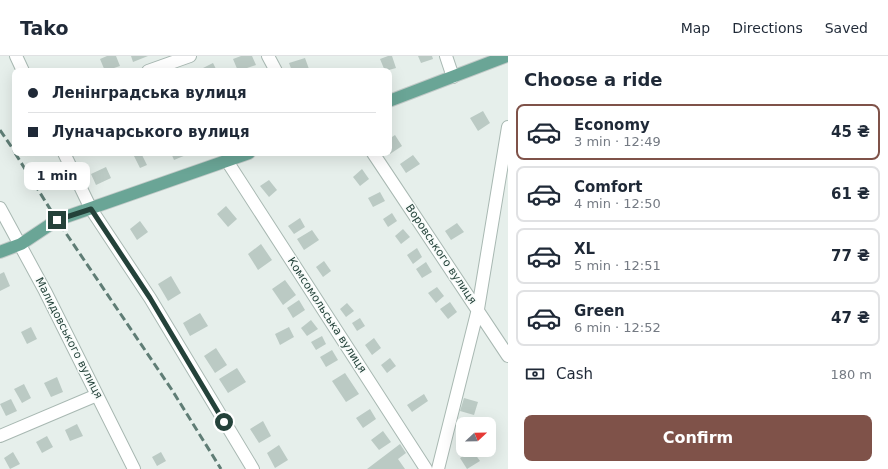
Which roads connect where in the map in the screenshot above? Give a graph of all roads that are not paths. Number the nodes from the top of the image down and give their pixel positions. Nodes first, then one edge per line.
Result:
1 (16, 56) edge
2 (190, 56) edge
3 (268, 56) edge
4 (446, 56) edge
5 (507, 56) edge
6 (22, 68) edge
7 (156, 68) edge
8 (274, 68) edge
9 (453, 77) junction
10 (392, 101) edge
11 (508, 126) edge
12 (65, 156) edge
13 (241, 156) edge
14 (375, 156) edge
15 (227, 161) junction
16 (0, 208) edge
17 (91, 209) junction
18 (20, 244) junction
19 (0, 252) edge
20 (478, 309) junction
21 (508, 356) edge
22 (98, 395) junction
23 (0, 436) edge
24 (134, 469) edge
25 (253, 469) edge
26 (426, 469) edge
27 (438, 469) edge

1 - 6 street
2 - 7 street
3 - 8 street
4 - 9 street
5 - 9 main road
9 - 10 main road
11 - 20 street
12 - 17 street
13 - 15 main road
14 - 20 street, Воровського вулиця
15 - 17 main road
15 - 26 street, Комсомольська вулиця
16 - 18 street, Малидовського вулиця
17 - 18 main road
17 - 25 street
18 - 19 main road
18 - 22 street, Малидовського вулиця
20 - 21 street, Воровського вулиця
20 - 27 street
22 - 23 street
22 - 24 street, Малидовського вулиця

